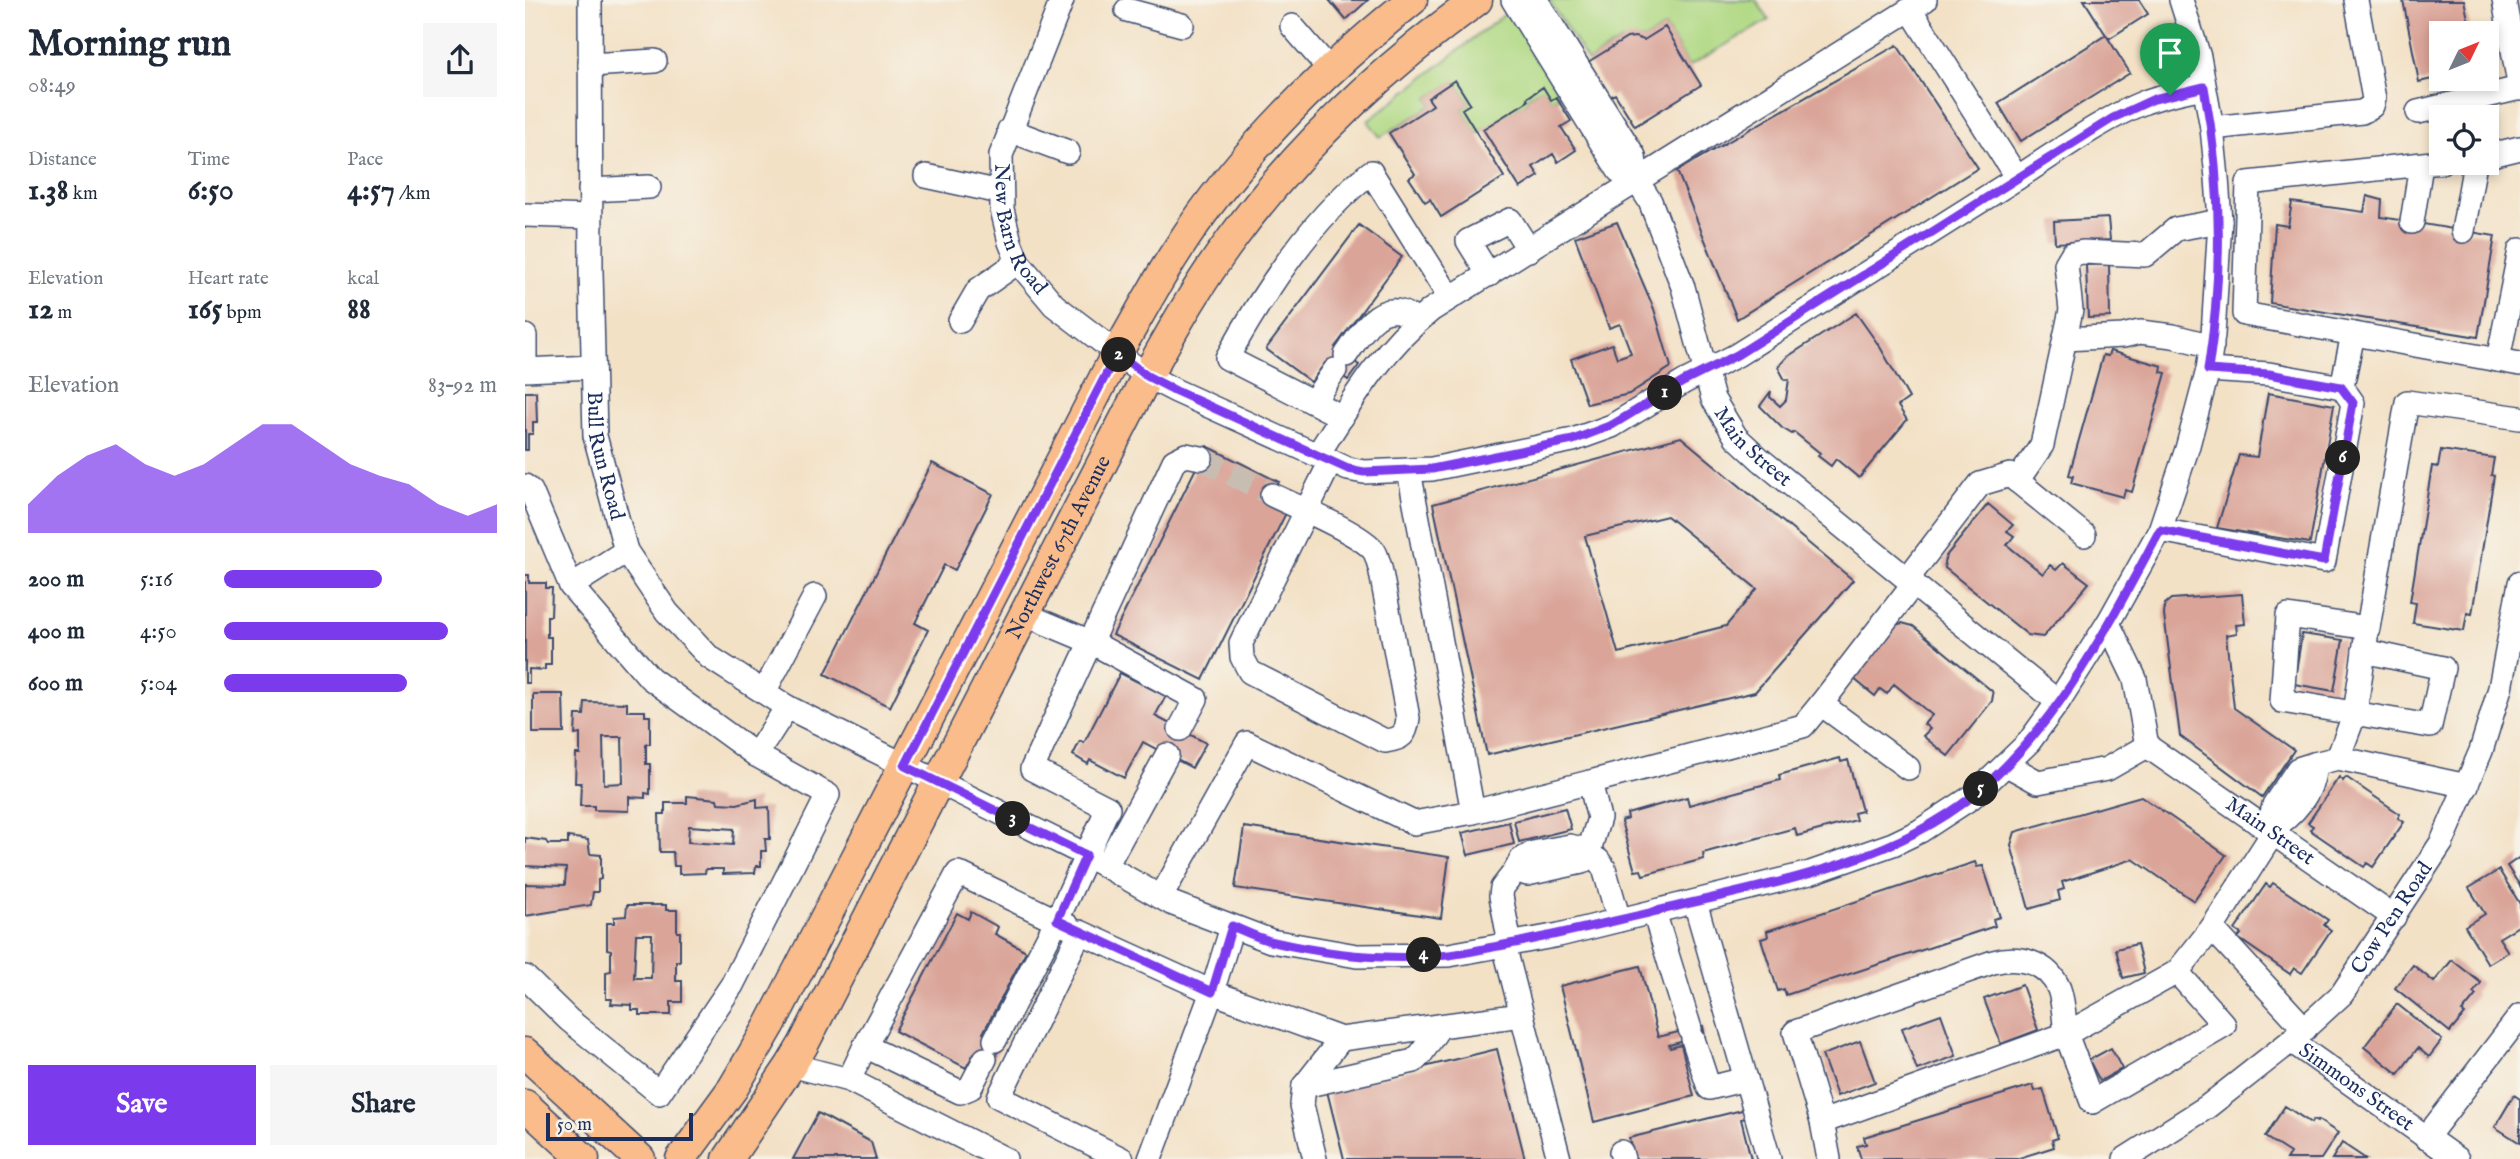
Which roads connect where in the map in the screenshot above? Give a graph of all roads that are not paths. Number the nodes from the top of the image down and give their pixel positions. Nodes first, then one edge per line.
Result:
1 (590, 0) edge
2 (1062, 0) edge
3 (1412, 0) edge
4 (1477, 0) edge
5 (1513, 0) edge
6 (1536, 0) edge
7 (2181, 0) edge
8 (2356, 0) edge
9 (2504, 0) edge
10 (1918, 5) edge
11 (1127, 10) dead end
12 (1182, 24) dead end
13 (1292, 26) dead end
14 (655, 61) dead end
15 (590, 65) junction
16 (1330, 70) junction
17 (2204, 87) junction
18 (2520, 89) edge
19 (2418, 112) dead end
20 (2212, 128) junction
21 (1009, 130) junction
22 (2520, 148) edge
23 (1068, 152) dead end
24 (2499, 153) edge
25 (2429, 163) edge
26 (2429, 169) edge
27 (2473, 175) edge
28 (926, 176) dead end
29 (2017, 178) junction
30 (1637, 181) junction
31 (649, 187) dead end
32 (590, 190) junction
33 (1000, 192) junction
34 (525, 215) edge
35 (590, 217) junction
36 (2220, 220) junction
37 (2411, 222) dead end
38 (2463, 231) dead end
39 (1529, 250) junction
40 (2520, 250) edge
41 (1018, 262) junction
42 (1489, 275) junction
43 (2516, 289) edge
44 (1450, 298) junction
45 (2215, 314) junction
46 (2244, 314) junction
47 (960, 321) dead end
48 (1418, 321) junction
49 (2353, 334) junction
50 (525, 336) edge
51 (2065, 339) junction
52 (2212, 346) junction
53 (1117, 353) junction
54 (2509, 362) edge
55 (593, 366) junction
56 (2208, 370) junction
57 (1706, 371) junction
58 (1147, 376) junction
59 (2341, 387) junction
60 (1313, 402) junction
61 (2509, 416) edge
62 (1342, 417) junction
63 (1201, 458) tunnel mouth
64 (1325, 458) junction
65 (1409, 471) junction
66 (2013, 478) junction
67 (525, 486) edge
68 (1272, 495) tunnel mouth
69 (1306, 512) junction
70 (2160, 530) junction
71 (2084, 535) dead end
72 (626, 551) junction
73 (1911, 580) junction
74 (2520, 583) edge
75 (571, 586) junction
76 (815, 596) dead end
77 (1024, 614) junction
78 (2108, 623) junction
79 (2366, 640) junction
80 (1091, 642) junction
81 (2510, 690) edge
82 (764, 692) junction
83 (2058, 702) junction
84 (1821, 704) junction
85 (787, 707) junction
86 (2355, 713) junction
87 (1180, 729) dead end
88 (2147, 746) junction
89 (756, 755) junction
90 (1167, 755) dead end
91 (2338, 758) junction
92 (2007, 765) junction
93 (905, 766) junction
94 (1907, 768) dead end
95 (1590, 782) junction
96 (938, 783) junction
97 (2467, 786) junction
98 (1473, 812) junction
99 (2270, 831) junction
100 (1588, 853) junction
101 (1096, 860) junction
102 (1161, 897) junction
103 (1695, 902) junction
104 (1654, 912) junction
105 (2394, 917) junction
106 (1057, 920) junction
107 (1619, 920) junction
108 (1232, 926) junction
109 (2212, 928) junction
110 (1080, 932) junction
111 (1507, 944) junction
112 (2177, 972) junction
113 (525, 978) edge
114 (1212, 992) junction
115 (1523, 1015) junction
116 (2520, 1016) edge
117 (1440, 1026) junction
118 (2066, 1034) junction
119 (2298, 1035) junction
120 (1341, 1039) junction
121 (865, 1046) junction
122 (525, 1053) edge
123 (792, 1065) junction
124 (1746, 1079) junction
125 (849, 1080) junction
126 (1304, 1086) junction
127 (525, 1105) edge
128 (1822, 1122) junction
129 (2426, 1138) junction
130 (584, 1159) edge
131 (640, 1159) edge
132 (681, 1159) edge
133 (728, 1159) edge
134 (1005, 1159) edge
135 (1122, 1159) edge
136 (1150, 1159) edge
137 (1315, 1159) edge
138 (1559, 1159) edge
139 (1769, 1159) edge
140 (1829, 1159) edge
141 (2125, 1159) edge
142 (2457, 1159) edge

1 - 15 street, Bull Run Road
2 - 21 street, New Barn Road
3 - 16 main road, Northwest 67th Avenue
4 - 58 main road, Northwest 67th Avenue
5 - 30 street, Main Street
6 - 30 street, Main Street
7 - 17 street, Bull Run Road
8 - 20 street
9 - 18 street
10 - 29 street
10 - 30 street
11 - 12 street
13 - 16 street
14 - 15 street
15 - 32 street, Bull Run Road
16 - 53 main road, Northwest 67th Avenue
17 - 20 street, Bull Run Road
17 - 29 street, New Barn Road
18 - 19 street
20 - 36 street, Bull Run Road
21 - 23 street
21 - 33 street, New Barn Road
22 - 24 street
25 - 46 street
26 - 37 street
27 - 38 street
28 - 33 street
29 - 57 street, New Barn Road
30 - 39 street
30 - 57 street, Main Street
31 - 32 street
32 - 35 street, Bull Run Road
33 - 41 street, New Barn Road
34 - 35 street
35 - 55 street, Bull Run Road
36 - 45 street, Bull Run Road
36 - 51 street
39 - 42 street
39 - 42 street
40 - 43 street
41 - 47 street
41 - 53 street, New Barn Road
42 - 44 street
43 - 54 street
44 - 48 street
44 - 60 street
45 - 46 street
45 - 52 street, Bull Run Road
46 - 49 street
48 - 60 street
48 - 62 street
49 - 54 street
49 - 59 street
50 - 55 street
51 - 52 street
51 - 66 street
52 - 56 street, Bull Run Road
53 - 58 street, New Barn Road
53 - 93 main road, Northwest 67th Avenue
55 - 72 street, Bull Run Road
56 - 59 street
56 - 70 street, Bull Run Road
57 - 65 street, New Barn Road
57 - 73 street, Main Street
58 - 64 street, New Barn Road
58 - 77 main road, Northwest 67th Avenue
59 - 70 street
60 - 62 street
61 - 79 street
62 - 64 street
63 - 80 street
64 - 65 street, New Barn Road
64 - 69 street
65 - 98 street
66 - 71 street
66 - 73 street
67 - 75 street
68 - 69 street
69 - 69 street
70 - 78 street, Bull Run Road
72 - 75 street
72 - 82 street, Bull Run Road
73 - 83 street, Main Street
73 - 84 street
74 - 81 street, Cow Pen Road
75 - 89 street
76 - 82 street
77 - 80 street
77 - 96 main road, Northwest 67th Avenue
78 - 83 street, Bull Run Road
78 - 88 street
79 - 86 street
79 - 86 street
79 - 86 street
80 - 87 street
80 - 101 street
81 - 97 street, Cow Pen Road
82 - 85 street, Bull Run Road
83 - 92 street, Bull Run Road
84 - 94 street
84 - 95 street
85 - 89 street
85 - 93 street, Bull Run Road
86 - 91 street
88 - 92 street
88 - 99 street, Main Street
89 - 113 street
90 - 101 street
91 - 97 street
91 - 99 street
92 - 103 street, Bull Run Road
93 - 96 street, Bull Run Road
93 - 132 main road, Northwest 67th Avenue
95 - 98 street
95 - 100 street
96 - 101 street, Bull Run Road
96 - 123 main road, Northwest 67th Avenue
97 - 105 street, Cow Pen Road
98 - 102 street
99 - 105 street, Main Street
99 - 109 street
100 - 107 street
100 - 111 street
101 - 102 street, Bull Run Road
101 - 106 street
102 - 108 street, Bull Run Road
103 - 104 street, Bull Run Road
103 - 124 street
104 - 107 street, Bull Run Road
104 - 124 street
105 - 119 street, Cow Pen Road
106 - 110 street
106 - 121 street
106 - 121 street
107 - 111 street, Bull Run Road
108 - 111 street, Bull Run Road
108 - 114 street
109 - 112 street
109 - 119 street, Simmons Street
110 - 114 street
110 - 135 street
111 - 115 street
112 - 118 street
112 - 118 street
114 - 120 street
114 - 136 street
115 - 117 street
115 - 138 street
116 - 129 street
117 - 120 street
117 - 126 street
118 - 128 street
118 - 128 street
119 - 129 street, Simmons Street
119 - 141 street, Cow Pen Road
120 - 126 street
121 - 125 street
122 - 131 main road
123 - 125 street
123 - 133 main road, Northwest 67th Avenue
124 - 139 street
125 - 134 street
126 - 137 street
127 - 130 main road
128 - 140 street
129 - 142 street, Simmons Street

